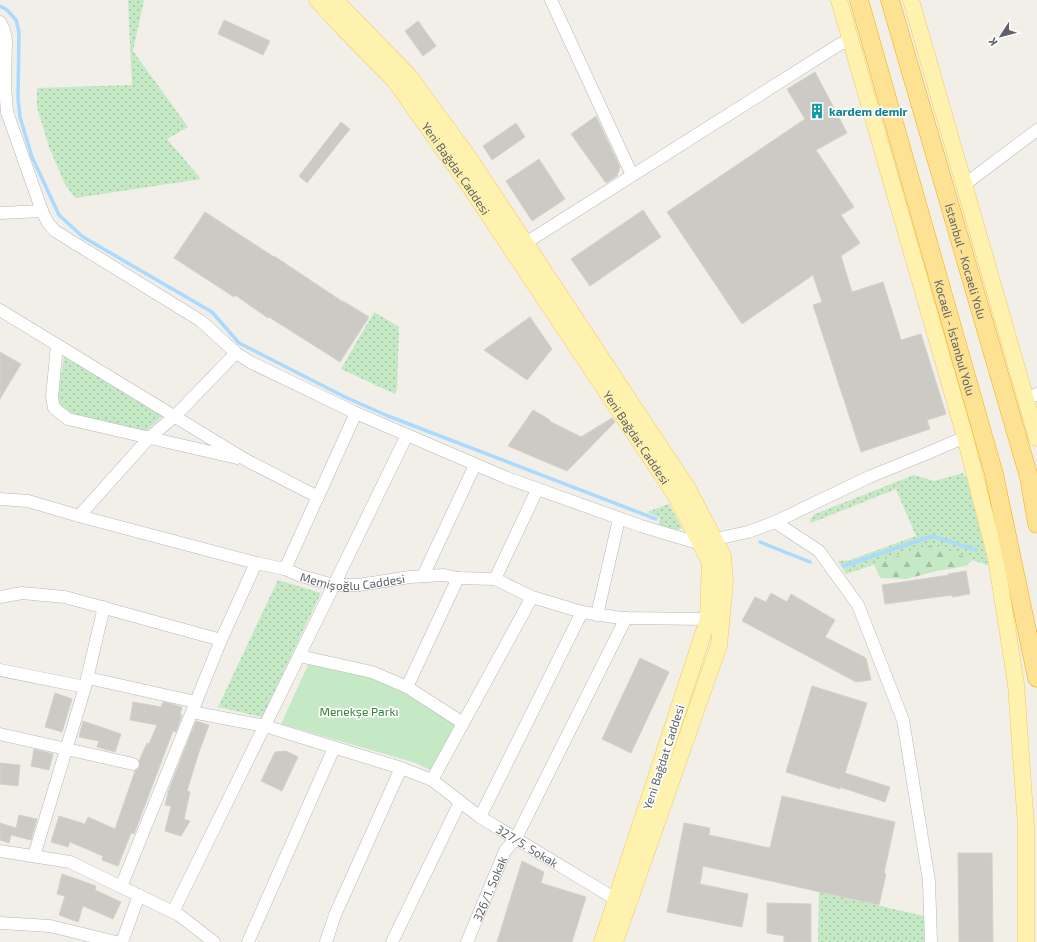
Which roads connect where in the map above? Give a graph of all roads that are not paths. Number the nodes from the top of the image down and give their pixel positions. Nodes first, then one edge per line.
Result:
1 (317, 0) edge
2 (335, 0) edge
3 (551, 0) edge
4 (839, 0) edge
5 (859, 0) edge
6 (890, 0) edge
7 (910, 0) edge
8 (0, 22) edge
9 (851, 41) junction
10 (3, 113) edge
11 (1037, 130) edge
12 (632, 175) junction
13 (964, 186) junction
14 (42, 211) junction
15 (0, 213) edge
16 (524, 244) junction
17 (0, 310) edge
18 (57, 345) junction
19 (236, 353) junction
20 (1032, 397) edge
21 (356, 413) junction
22 (175, 416) junction
23 (407, 435) junction
24 (965, 437) junction
25 (149, 438) junction
26 (1037, 438) edge
27 (246, 460) junction
28 (475, 465) junction
29 (537, 490) junction
30 (318, 497) junction
31 (0, 499) edge
32 (80, 516) junction
33 (619, 519) junction
34 (775, 522) junction
35 (1037, 524) edge
36 (708, 541) junction
37 (256, 563) junction
38 (285, 569) junction
39 (423, 576) junction
40 (458, 578) junction
41 (495, 579) junction
42 (334, 585) junction
43 (0, 597) edge
44 (532, 597) junction
45 (104, 607) junction
46 (582, 612) junction
47 (597, 615) junction
48 (626, 618) junction
49 (708, 619) junction
50 (221, 640) junction
51 (300, 656) junction
52 (0, 670) edge
53 (1037, 678) edge
54 (86, 682) junction
55 (407, 687) junction
56 (194, 707) junction
57 (463, 723) junction
58 (265, 726) junction
59 (0, 734) edge
60 (334, 748) junction
61 (66, 750) junction
62 (134, 764) dead end
63 (401, 768) junction
64 (432, 780) junction
65 (460, 802) junction
66 (480, 817) junction
67 (516, 838) junction
68 (0, 851) edge
69 (34, 856) junction
70 (122, 887) junction
71 (139, 895) junction
72 (621, 903) junction
73 (173, 912) junction
74 (0, 923) edge
75 (116, 942) edge
76 (122, 942) edge
77 (214, 942) edge
78 (248, 942) edge
79 (326, 942) edge
80 (392, 942) edge
81 (467, 942) edge
82 (602, 942) edge
83 (614, 942) edge
84 (931, 942) edge
85 (1026, 942) edge

1 - 36 main road, Yeni Bağdat Caddesi
2 - 16 main road, Yeni Bağdat Caddesi
3 - 12 street
4 - 9 main road
5 - 53 highway, Kocaeli - İstanbul Yolu
6 - 35 highway, İstanbul - Kocaeli Yolu
7 - 13 main road
8 - 10 street
9 - 12 street
9 - 24 main road
10 - 14 street
11 - 13 street
12 - 16 street
13 - 20 main road
14 - 15 street
14 - 19 street
16 - 36 main road, Yeni Bağdat Caddesi
17 - 18 street
18 - 22 street
18 - 25 street
19 - 21 street
19 - 22 street
20 - 26 main road
21 - 23 street
21 - 30 street
22 - 25 street
22 - 27 street
23 - 28 street
23 - 42 street
24 - 34 street
24 - 85 main road
25 - 27 street
25 - 32 street
27 - 30 street
28 - 29 street
28 - 39 street
29 - 33 street
29 - 41 street
30 - 38 street
31 - 32 street, Memişoğlu Caddesi
32 - 37 street, Memişoğlu Caddesi
33 - 36 street
33 - 47 street
34 - 36 street
34 - 84 street
36 - 49 main road, Yeni Bağdat Caddesi
36 - 72 main road, Yeni Bağdat Caddesi
37 - 38 street, Memişoğlu Caddesi
37 - 50 street
38 - 42 street, Memişoğlu Caddesi
39 - 40 street, Memişoğlu Caddesi
39 - 42 street, Memişoğlu Caddesi
40 - 41 street, Memişoğlu Caddesi
40 - 55 street
41 - 44 street, Memişoğlu Caddesi
42 - 51 street
43 - 45 street
44 - 46 street, Memişoğlu Caddesi
44 - 57 street
45 - 50 street
45 - 54 street
46 - 47 street, Memişoğlu Caddesi
46 - 66 street
47 - 48 street, Memişoğlu Caddesi
48 - 49 street, Memişoğlu Caddesi
48 - 67 street, 326/1. Sokak
49 - 72 main road, Yeni Bağdat Caddesi
50 - 56 street
51 - 55 street
51 - 58 street
52 - 54 street, 327/5. Sokak
54 - 56 street, 327/5. Sokak
54 - 61 street
55 - 57 street
56 - 58 street, 327/5. Sokak
56 - 70 street
57 - 64 street
58 - 60 street, 327/5. Sokak
58 - 73 street
59 - 61 street
60 - 63 street, 327/5. Sokak
60 - 78 street
61 - 62 street
61 - 69 street
63 - 64 street, 327/5. Sokak
63 - 79 street
64 - 65 street, 327/5. Sokak
65 - 66 street, 327/5. Sokak
65 - 80 street
66 - 67 street, 327/5. Sokak
67 - 72 street, 327/5. Sokak
67 - 81 street, 326/1. Sokak
68 - 69 street
69 - 70 street
70 - 71 street
71 - 73 street
71 - 76 street
72 - 82 main road, Yeni Bağdat Caddesi
72 - 83 main road, Yeni Bağdat Caddesi
73 - 77 street
74 - 75 street

